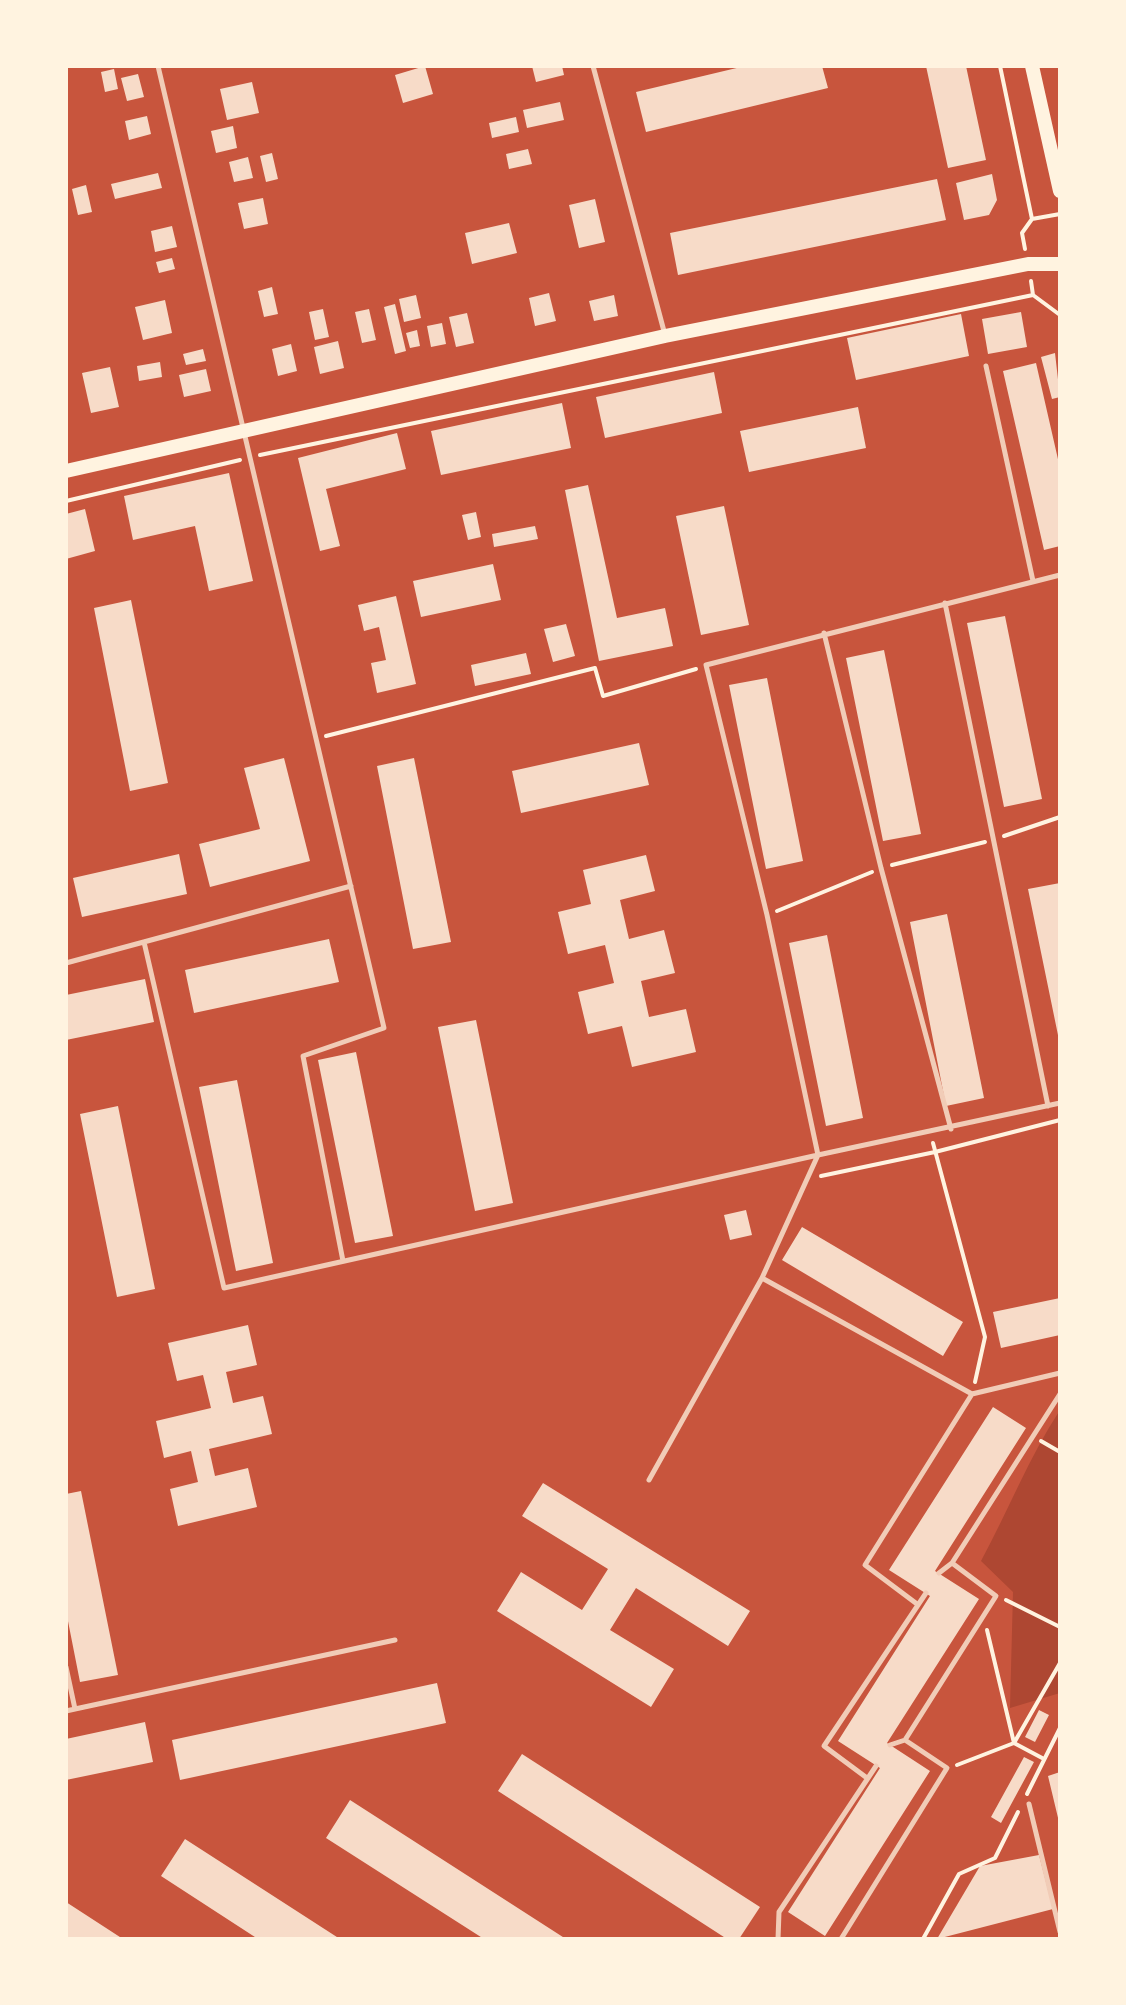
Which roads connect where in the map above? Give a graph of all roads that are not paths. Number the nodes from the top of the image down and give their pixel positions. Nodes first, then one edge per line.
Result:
1 (158, 66) edge
2 (593, 66) edge
3 (1032, 66) edge
4 (1060, 191) edge
5 (1060, 264) edge
6 (665, 336) junction
7 (986, 366) dead end
8 (243, 430) junction
9 (66, 471) edge
10 (1060, 575) edge
11 (1033, 581) junction
12 (945, 603) junction
13 (824, 633) junction
14 (351, 886) junction
15 (144, 942) junction
16 (66, 963) edge
17 (1060, 1103) edge
18 (1048, 1106) junction
19 (951, 1129) junction
20 (818, 1155) junction
21 (343, 1261) junction
22 (762, 1278) junction
23 (1060, 1373) edge
24 (972, 1394) junction
25 (1060, 1394) edge
26 (649, 1480) dead end
27 (952, 1563) junction
28 (939, 1573) dead end
29 (926, 1593) dead end
30 (917, 1604) junction
31 (395, 1640) dead end
32 (66, 1667) edge
33 (75, 1709) junction
34 (66, 1711) edge
35 (905, 1740) junction
36 (890, 1745) dead end
37 (876, 1766) dead end
38 (867, 1778) junction
39 (1029, 1804) dead end
40 (1060, 1932) edge
41 (778, 1939) edge
42 (841, 1939) edge

1 - 8 lane
2 - 6 lane
3 - 4 main road
5 - 6 main road
6 - 8 main road
7 - 11 lane
8 - 9 main road
8 - 14 lane
10 - 11 lane
11 - 12 lane
12 - 13 lane
12 - 18 lane
13 - 19 lane
13 - 20 lane
14 - 15 lane
14 - 21 lane
15 - 16 lane
15 - 21 lane
17 - 18 lane
18 - 19 lane
19 - 20 lane
20 - 21 lane
20 - 22 lane
22 - 24 lane
22 - 26 lane
23 - 24 lane
24 - 30 lane
25 - 27 lane
27 - 28 lane
27 - 35 lane
29 - 30 lane
30 - 38 lane
31 - 33 lane
32 - 33 lane
33 - 34 lane
35 - 36 lane
35 - 42 lane
37 - 38 lane
38 - 41 lane
39 - 40 lane

